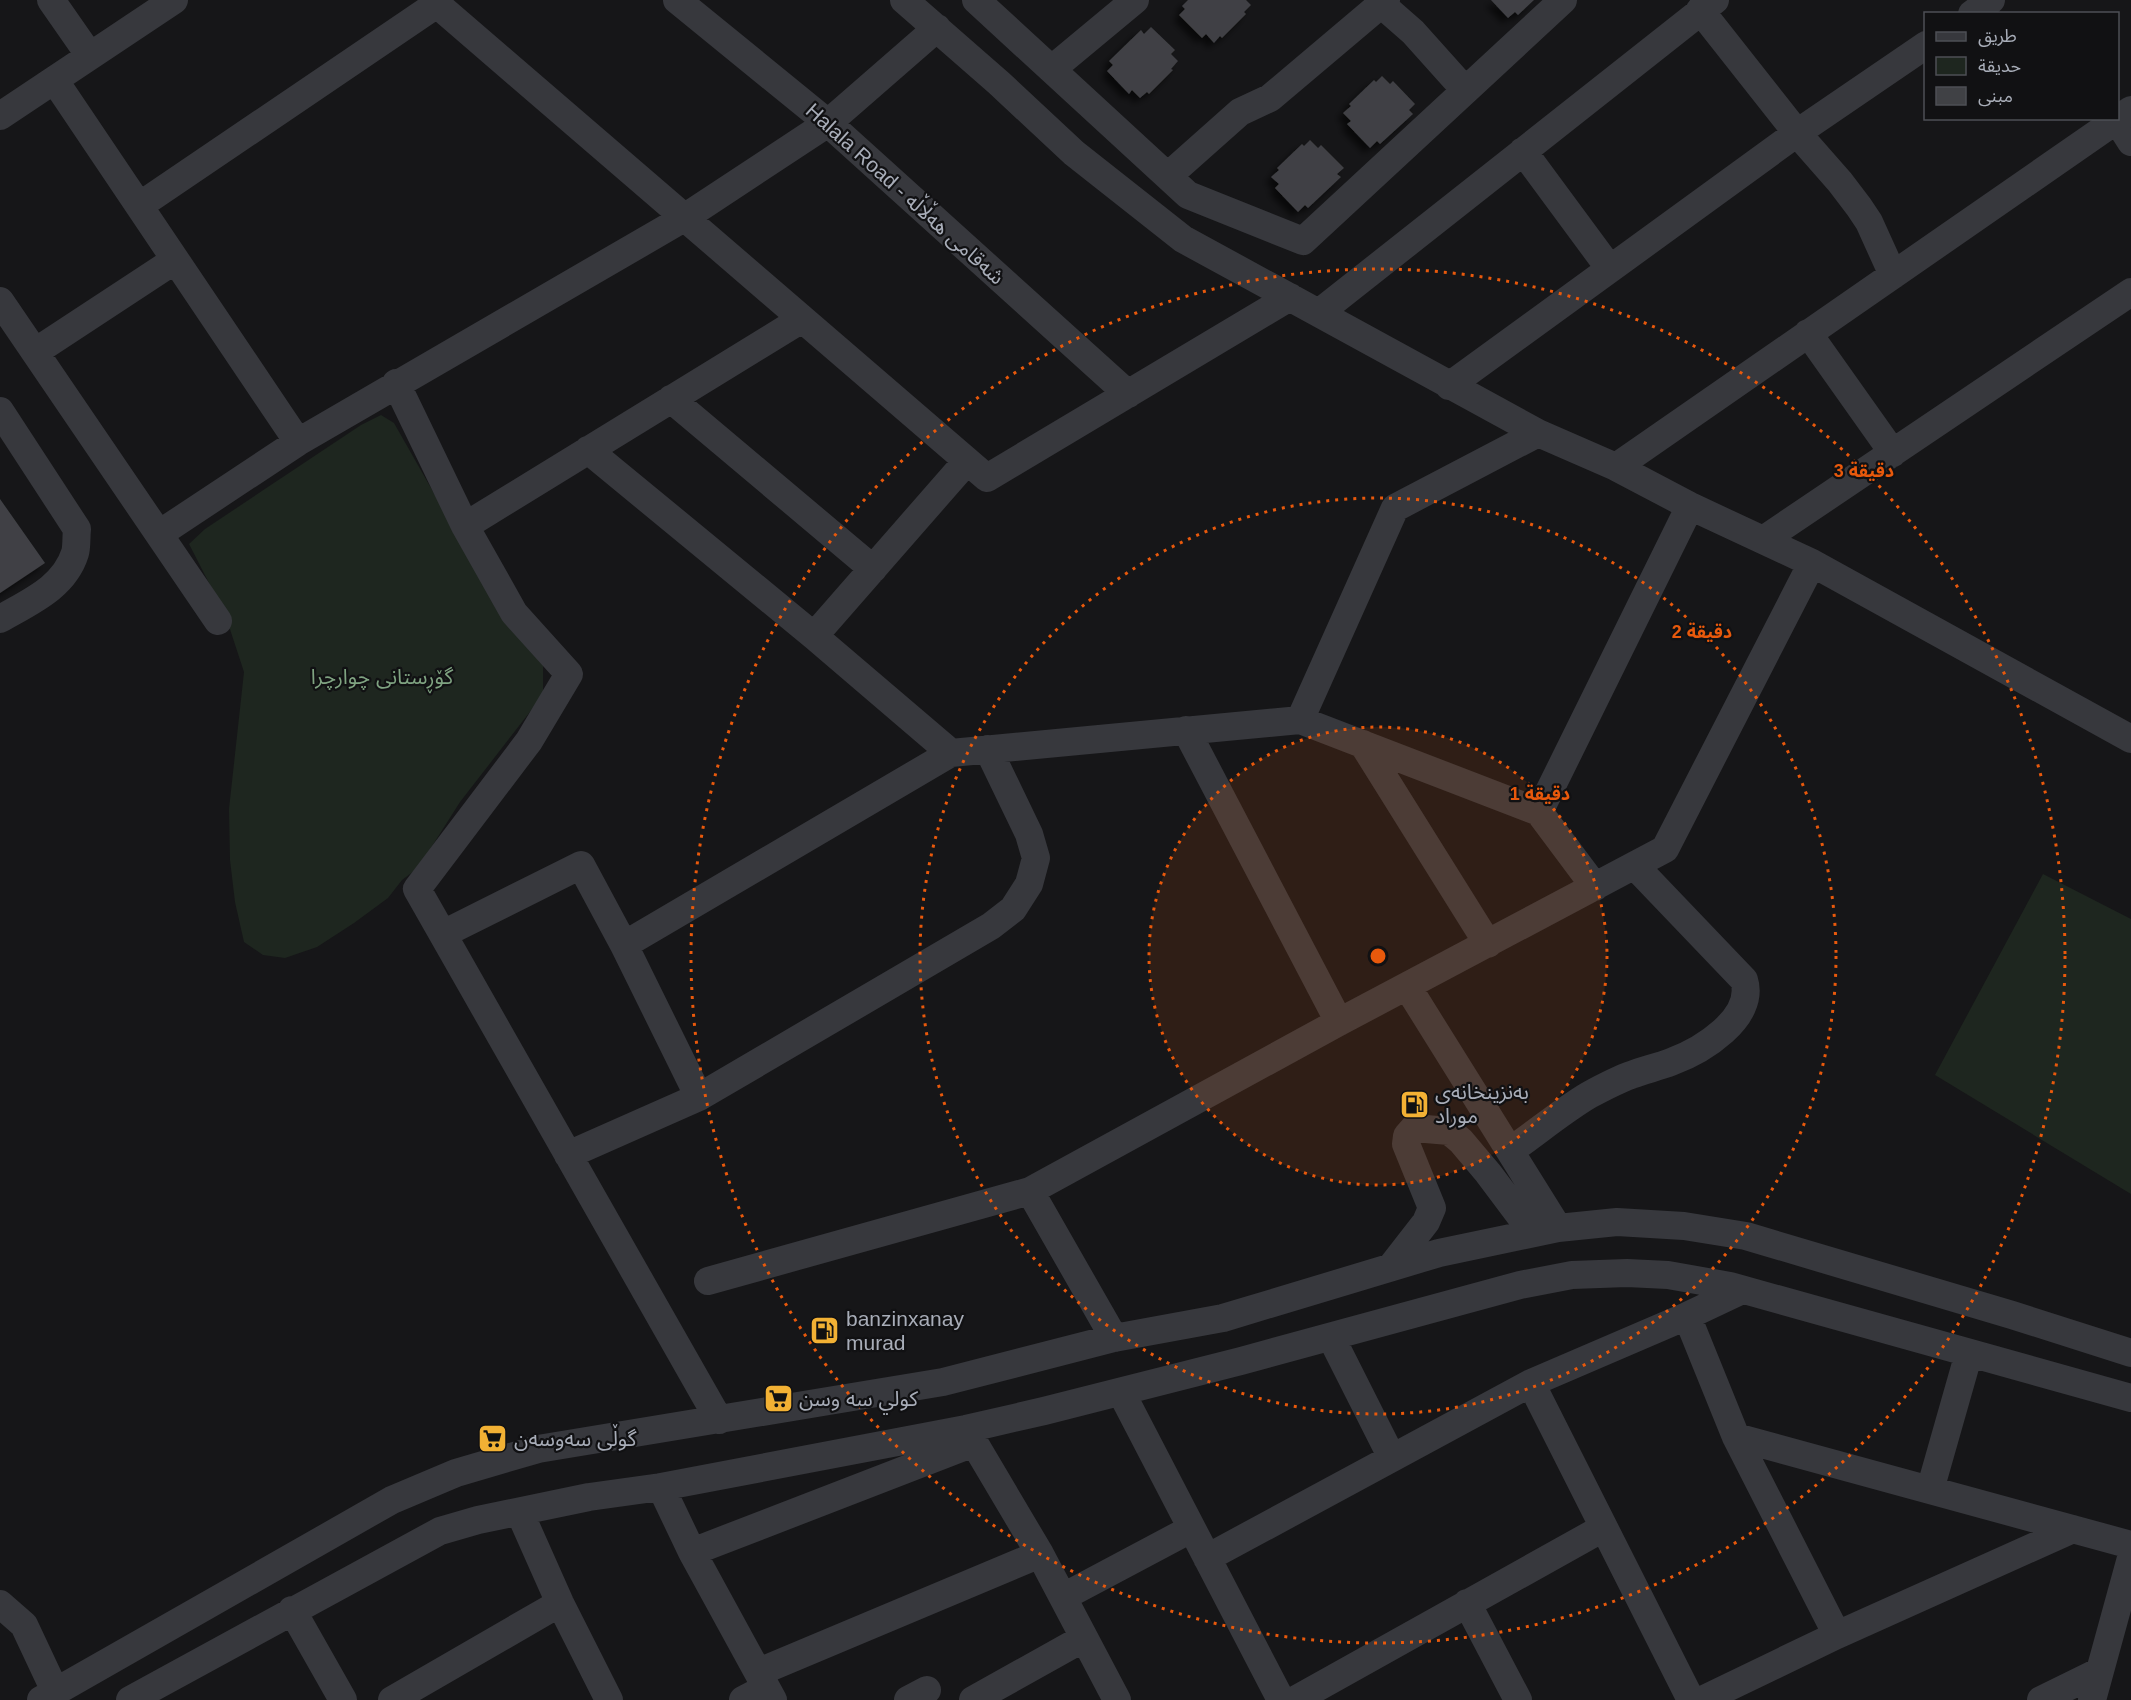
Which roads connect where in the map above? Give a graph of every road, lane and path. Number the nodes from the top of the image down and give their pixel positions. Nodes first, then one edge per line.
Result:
1 (51, 0) edge
2 (174, 0) edge
3 (676, 0) edge
4 (904, 0) edge
5 (976, 0) edge
6 (1135, 0) edge
7 (1563, 0) edge
8 (1991, 0) edge
9 (435, 2) edge
10 (1383, 2) edge
11 (1707, 5) edge
12 (1974, 12) edge
13 (937, 28) junction
14 (1924, 46) edge
15 (90, 56) junction
16 (1052, 69) junction
17 (55, 81) junction
18 (1465, 90) junction
19 (0, 116) edge
20 (828, 123) junction
21 (2126, 124) edge
22 (1797, 133) junction
23 (1523, 151) junction
24 (1168, 176) junction
25 (139, 206) junction
26 (684, 218) junction
27 (175, 260) junction
28 (1610, 269) junction
29 (1893, 275) junction
30 (2131, 292) edge
31 (1290, 297) junction
32 (0, 301) edge
33 (1320, 312) junction
34 (802, 319) junction
35 (1809, 333) junction
36 (35, 352) junction
37 (396, 383) junction
38 (1449, 386) junction
39 (1128, 394) junction
40 (671, 399) junction
41 (0, 411) edge
42 (1538, 433) junction
43 (298, 442) junction
44 (588, 450) junction
45 (1893, 453) junction
46 (967, 461) junction
47 (1616, 467) junction
48 (1690, 506) junction
49 (465, 526) junction
50 (159, 534) junction
51 (1763, 540) junction
52 (1812, 563) junction
53 (873, 569) junction
54 (0, 619) edge
55 (218, 621) dead end
56 (814, 636) junction
57 (1299, 720) junction
58 (1186, 730) junction
59 (2131, 740) edge
60 (1362, 744) junction
61 (988, 750) junction
62 (951, 753) junction
63 (1539, 812) junction
64 (1635, 866) junction
65 (1596, 887) junction
66 (443, 934) junction
67 (1488, 944) junction
68 (624, 945) junction
69 (1407, 986) junction
70 (1339, 1022) junction
71 (699, 1097) junction
72 (1510, 1151) junction
73 (568, 1155) junction
74 (1030, 1191) junction
75 (1545, 1231) junction
76 (1391, 1268) junction
77 (708, 1281) dead end
78 (1742, 1290) junction
79 (1687, 1316) junction
80 (1223, 1318) junction
81 (1331, 1337) junction
82 (1114, 1338) junction
83 (1969, 1353) junction
84 (2131, 1353) edge
85 (1241, 1361) junction
86 (1532, 1383) junction
87 (1121, 1392) junction
88 (2131, 1398) edge
89 (719, 1420) junction
90 (970, 1436) junction
91 (1736, 1437) junction
92 (1392, 1458) junction
93 (661, 1487) junction
94 (1930, 1490) junction
95 (520, 1513) junction
96 (1603, 1528) junction
97 (1191, 1529) junction
98 (2073, 1529) junction
99 (2131, 1545) edge
100 (692, 1552) junction
101 (1040, 1554) junction
102 (1207, 1558) junction
103 (2131, 1558) edge
104 (1063, 1597) junction
105 (560, 1603) junction
106 (1467, 1603) junction
107 (0, 1604) edge
108 (292, 1610) junction
109 (1837, 1635) junction
110 (1084, 1638) junction
111 (2100, 1671) junction
112 (760, 1690) edge
113 (48, 1696) edge
114 (130, 1700) edge
115 (343, 1700) edge
116 (392, 1700) edge
117 (609, 1700) edge
118 (973, 1700) edge
119 (1117, 1700) edge
120 (1281, 1700) edge
121 (1294, 1700) edge
122 (1518, 1700) edge
123 (1691, 1700) edge
124 (1702, 1700) edge
125 (2041, 1700) edge
126 (2092, 1700) edge

1 - 15 street
2 - 15 street
3 - 20 street, Halala Road - شەقامی هەڵاڵە
4 - 13 street
5 - 16 street
6 - 16 street
7 - 18 street
8 - 12 street
9 - 25 street
9 - 26 street
10 - 18 street
10 - 24 street
11 - 22 street
11 - 23 street
13 - 20 street
13 - 31 street
14 - 22 street
15 - 17 street
16 - 24 street
17 - 19 street
17 - 25 street
18 - 24 street
20 - 26 street
20 - 39 street, Halala Road - شەقامی هەڵاڵە
21 - 29 street
22 - 28 street
22 - 29 street
23 - 28 street
23 - 33 street
25 - 27 street
26 - 34 street
26 - 37 street
27 - 36 street
27 - 43 street
28 - 38 street
29 - 35 street
30 - 45 street
31 - 33 street
31 - 39 street
32 - 36 street
33 - 38 street
34 - 40 street
34 - 46 street
35 - 45 street
35 - 47 street
36 - 50 street
37 - 43 street
37 - 49 street
38 - 42 street
39 - 46 street
40 - 44 street
40 - 53 street
41 - 54 street
42 - 47 street
42 - 57 street
43 - 50 street
44 - 49 street
44 - 56 street
45 - 51 street
46 - 53 street
47 - 48 street
48 - 51 street
48 - 63 street
49 - 66 street
50 - 55 street
51 - 52 street
52 - 59 street
52 - 64 street
53 - 56 street
56 - 62 street
57 - 58 street
57 - 60 street
58 - 61 street
58 - 70 street
60 - 63 street
60 - 67 street
61 - 62 street
61 - 71 street
62 - 68 street
63 - 65 street
64 - 65 street
64 - 72 street
65 - 67 street
66 - 68 street
66 - 73 street
67 - 69 street
68 - 71 street
69 - 70 street
69 - 72 street
70 - 74 street
71 - 73 street
72 - 75 street
73 - 89 street
74 - 77 street
74 - 82 street
75 - 76 street
75 - 76 street
75 - 84 street
76 - 80 street
78 - 79 street
78 - 81 street
78 - 83 street
79 - 86 street
79 - 91 street
80 - 82 street
80 - 85 street
81 - 85 street
81 - 92 street
82 - 89 street
83 - 88 street
83 - 94 street
85 - 87 street
86 - 92 street
86 - 96 street
87 - 90 street
87 - 97 street
89 - 113 street
90 - 93 street
90 - 100 street
90 - 101 street
91 - 94 street
91 - 109 street
92 - 102 street
93 - 95 street
93 - 100 street
94 - 98 street
95 - 105 street
95 - 108 street
96 - 106 street
96 - 123 street
97 - 102 street
97 - 104 street
98 - 99 street
98 - 109 street
100 - 112 street
101 - 104 street
101 - 112 street
102 - 120 street
103 - 111 street
104 - 110 street
105 - 116 street
105 - 117 street
106 - 121 street
106 - 122 street
107 - 113 street
108 - 114 street
108 - 115 street
109 - 124 street
110 - 118 street
110 - 119 street
111 - 125 street
111 - 126 street

